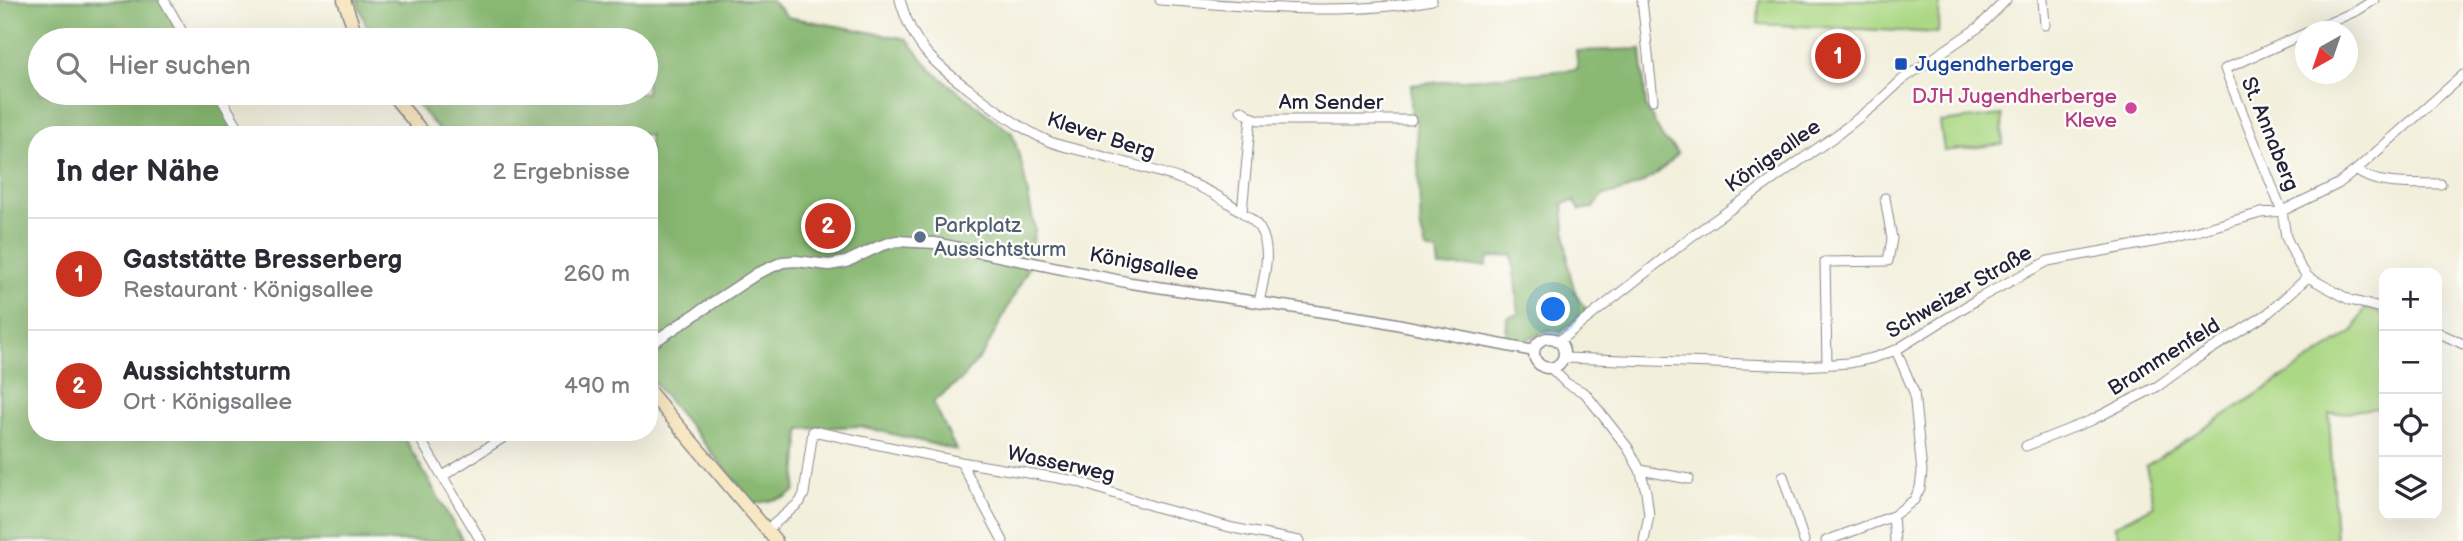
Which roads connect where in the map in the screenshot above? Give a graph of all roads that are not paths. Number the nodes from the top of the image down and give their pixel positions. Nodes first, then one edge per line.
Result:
1 (164, 0) edge
2 (344, 0) edge
3 (900, 0) edge
4 (1160, 0) edge
5 (1432, 0) edge
6 (1642, 0) edge
7 (2006, 0) edge
8 (2043, 0) edge
9 (2374, 0) edge
10 (2332, 21) edge
11 (2045, 25) dead end
12 (180, 28) edge
13 (354, 28) edge
14 (2295, 37) edge
15 (2463, 75) edge
16 (1653, 100) dead end
17 (225, 105) edge
18 (401, 105) edge
19 (1241, 110) dead end
20 (1251, 117) junction
21 (1411, 120) dead end
22 (238, 126) edge
23 (418, 126) edge
24 (2356, 170) junction
25 (2441, 184) dead end
26 (1885, 198) dead end
27 (2282, 211) junction
28 (1242, 212) junction
29 (2308, 277) junction
30 (1259, 303) junction
31 (2379, 308) edge
32 (2442, 334) edge
33 (658, 339) edge
34 (1559, 341) junction
35 (2463, 344) edge
36 (1896, 349) junction
37 (1534, 351) junction
38 (1564, 358) junction
39 (1827, 365) junction
40 (1552, 369) junction
41 (658, 402) edge
42 (422, 441) edge
43 (498, 441) edge
44 (2026, 446) dead end
45 (961, 462) junction
46 (1640, 470) junction
47 (443, 476) junction
48 (1783, 476) dead end
49 (1689, 479) dead end
50 (1893, 516) junction
51 (767, 530) junction
52 (481, 541) edge
53 (776, 541) edge
54 (1003, 541) edge
55 (1299, 541) edge
56 (1644, 541) edge
57 (1804, 541) edge
58 (1826, 541) edge
59 (1895, 541) edge

1 - 12 street
2 - 13 main road
3 - 28 street, Klever Berg
4 - 5 street
6 - 16 street
7 - 34 street, Königsallee
8 - 11 street
9 - 10 street
14 - 27 street, St. Annaberg
15 - 24 street, Schweizer Straße
17 - 22 street
18 - 23 main road
19 - 20 street, Am Sender
20 - 21 street, Am Sender
20 - 28 street, Am Sender
24 - 25 street
24 - 27 street, Schweizer Straße
26 - 39 street
27 - 29 street, St. Annaberg
27 - 36 street, Schweizer Straße
28 - 30 street, Klever Berg
29 - 31 street
29 - 44 street, Brammenfeld
30 - 33 street, Königsallee
30 - 37 street, Königsallee
32 - 35 street
34 - 37 street, Königsallee
34 - 38 street
36 - 39 street, Schweizer Straße
36 - 50 street
37 - 40 street
38 - 39 street, Schweizer Straße
38 - 40 street
40 - 46 street
41 - 51 main road
42 - 47 street
43 - 47 street
45 - 51 street, Wasserweg
45 - 54 street
45 - 55 street, Wasserweg
46 - 49 street
46 - 56 street
47 - 52 street
48 - 57 street
50 - 58 street
50 - 59 street
51 - 53 main road

